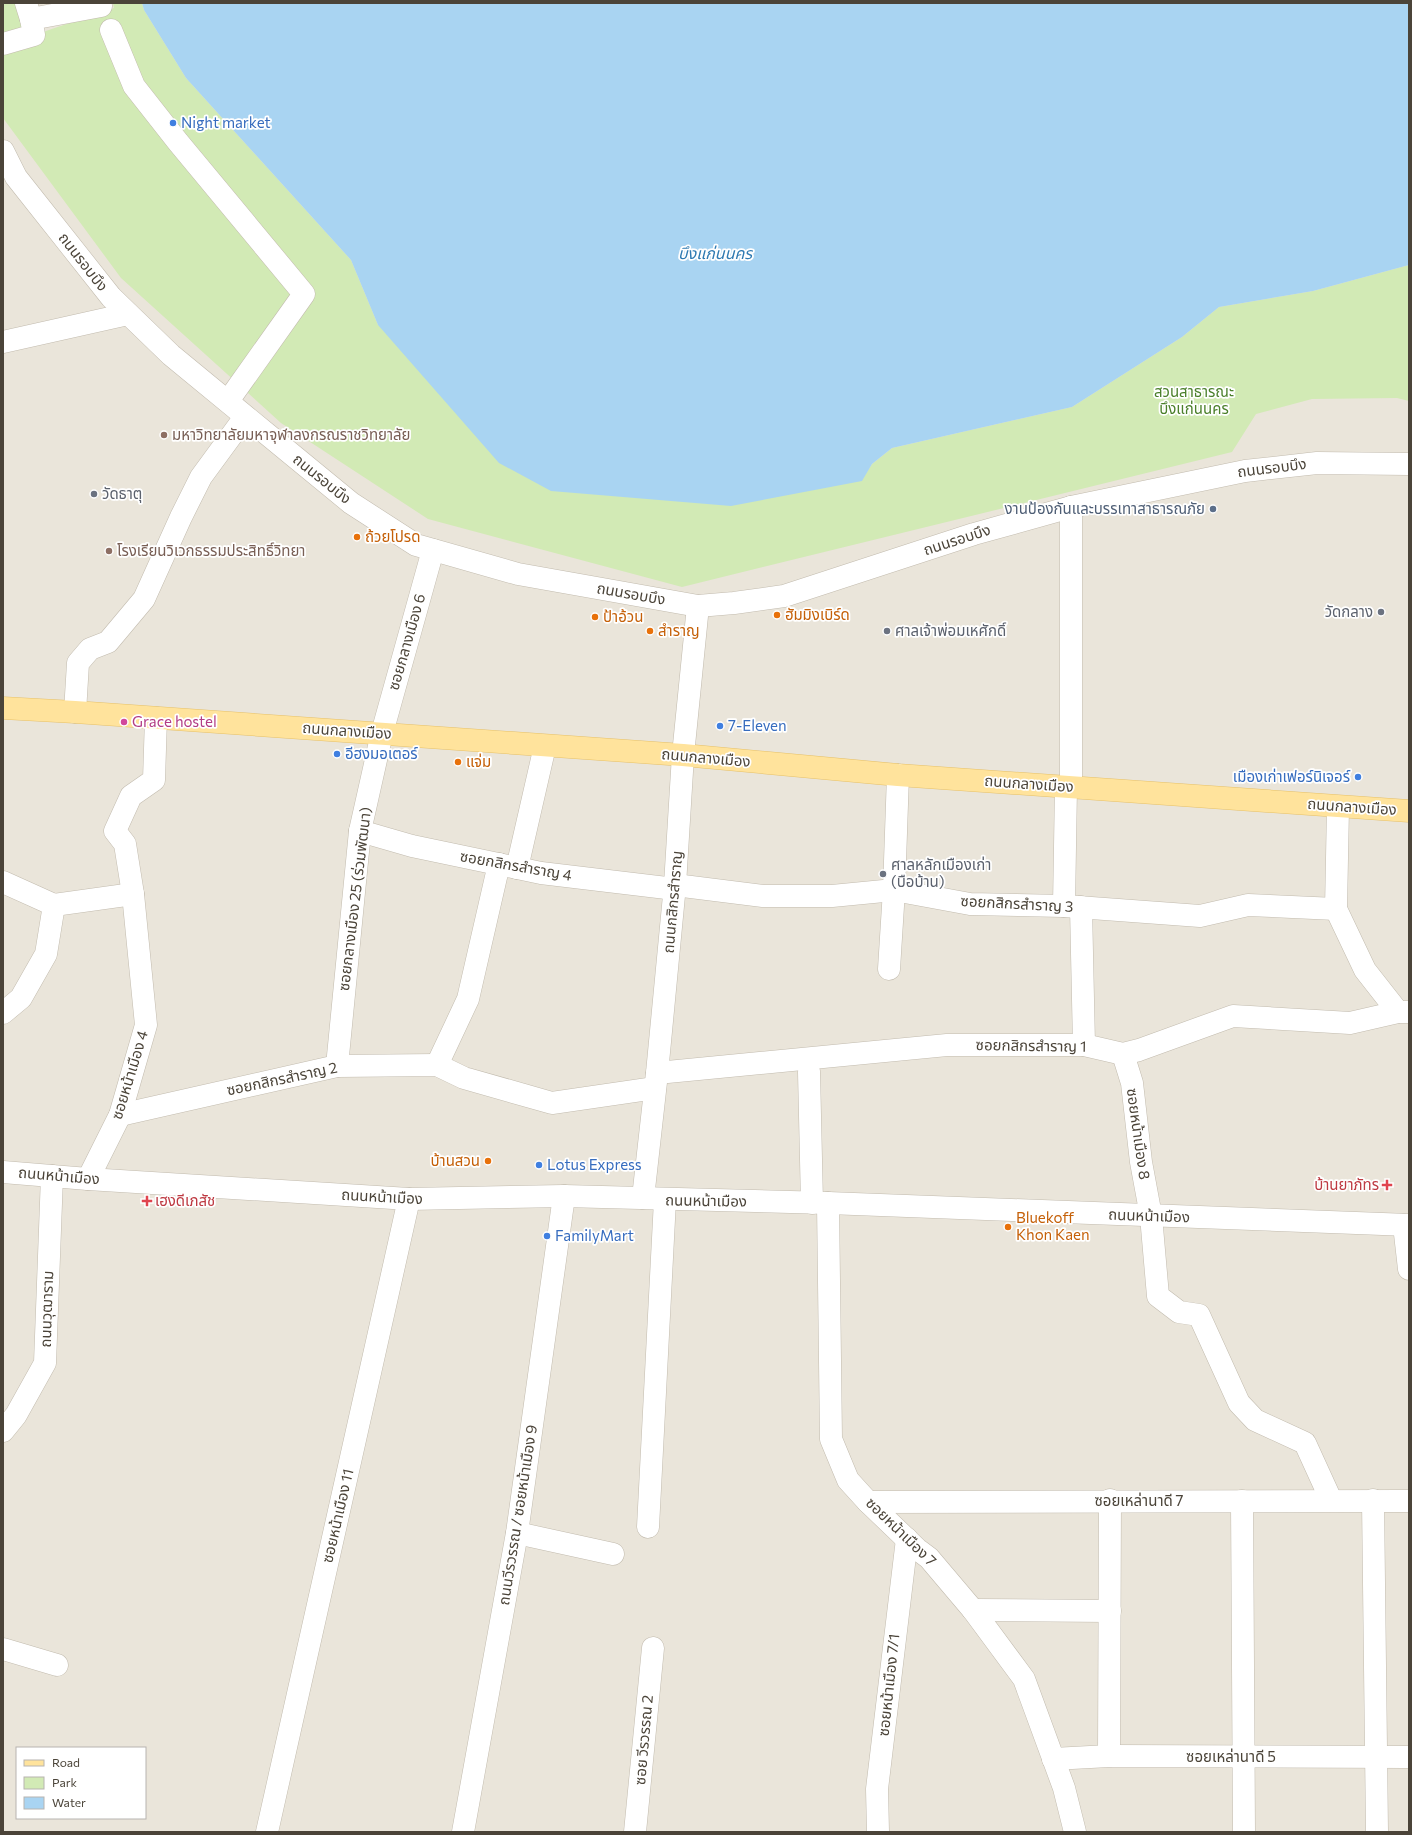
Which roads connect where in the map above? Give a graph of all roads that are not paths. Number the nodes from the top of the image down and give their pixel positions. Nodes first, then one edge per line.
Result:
1 (100, 3) edge
2 (29, 11) edge
3 (111, 30) dead end
4 (3, 44) edge
5 (3, 151) edge
6 (128, 314) junction
7 (3, 342) edge
8 (228, 401) junction
9 (245, 417) junction
10 (1409, 464) edge
11 (1071, 507) junction
12 (433, 550) junction
13 (698, 606) junction
14 (3, 708) edge
15 (75, 712) junction
16 (156, 718) junction
17 (382, 733) junction
18 (545, 746) junction
19 (683, 755) junction
20 (898, 775) junction
21 (1068, 787) junction
22 (1338, 807) junction
23 (1409, 811) edge
24 (360, 831) junction
25 (508, 866) junction
26 (3, 882) edge
27 (675, 887) junction
28 (894, 890) junction
29 (133, 894) junction
30 (54, 905) junction
31 (1072, 906) junction
32 (1336, 909) junction
33 (889, 969) dead end
34 (1403, 1012) edge
35 (3, 1013) edge
36 (1084, 1045) junction
37 (1123, 1054) junction
38 (337, 1066) junction
39 (437, 1066) junction
40 (810, 1072) dead end
41 (656, 1081) junction
42 (120, 1115) junction
43 (3, 1172) edge
44 (52, 1176) junction
45 (88, 1179) junction
46 (564, 1196) junction
47 (643, 1198) junction
48 (409, 1199) junction
49 (665, 1200) junction
50 (820, 1203) junction
51 (1151, 1216) junction
52 (1406, 1225) edge
53 (1409, 1269) edge
54 (3, 1431) edge
55 (1110, 1500) junction
56 (1330, 1500) junction
57 (1373, 1500) junction
58 (1242, 1501) junction
59 (1409, 1501) edge
60 (868, 1502) junction
61 (648, 1527) dead end
62 (517, 1533) junction
63 (907, 1539) junction
64 (613, 1554) dead end
65 (973, 1610) junction
66 (1110, 1611) junction
67 (653, 1648) dead end
68 (3, 1649) edge
69 (57, 1665) dead end
70 (1109, 1756) junction
71 (1243, 1757) junction
72 (1376, 1757) junction
73 (1409, 1757) edge
74 (1054, 1759) junction
75 (267, 1832) edge
76 (463, 1832) edge
77 (635, 1832) edge
78 (878, 1832) edge
79 (1075, 1832) edge
80 (1244, 1832) edge
81 (1377, 1832) edge

1 - 2 street
2 - 4 street
3 - 8 street
5 - 6 street, ถนนรอบบึง
6 - 7 street
6 - 8 street, ถนนรอบบึง
8 - 9 street, ถนนรอบบึง
9 - 12 street, ถนนรอบบึง
9 - 15 street
10 - 11 street, ถนนรอบบึง
11 - 13 street, ถนนรอบบึง
11 - 21 street
12 - 13 street, ถนนรอบบึง
12 - 17 street, ซอยกลางเมือง 6
13 - 19 street, ถนนกสิกรสำราญ
14 - 15 main road, ถนนกลางเมือง
15 - 16 main road, ถนนกลางเมือง
16 - 17 main road, ถนนกลางเมือง
16 - 29 street, ซอยหน้าเมือง 4
17 - 18 main road, ถนนกลางเมือง
17 - 24 street, ซอยกลางเมือง 25 (ร่วมพัฒนา)
18 - 19 main road, ถนนกลางเมือง
18 - 25 street
19 - 20 main road, ถนนกลางเมือง
19 - 27 street, ถนนกสิกรสำราญ
20 - 21 main road, ถนนกลางเมือง
20 - 28 street
21 - 22 main road, ถนนกลางเมือง
21 - 31 street
22 - 23 main road, ถนนกลางเมือง
22 - 32 street
24 - 25 street, ซอยกสิกรสำราญ 4
24 - 38 street, ซอยกลางเมือง 25 (ร่วมพัฒนา)
25 - 27 street, ซอยกสิกรสำราญ 4
25 - 39 street
26 - 30 street
27 - 28 street, ซอยกสิกรสำราญ 3
27 - 41 street, ถนนกสิกรสำราญ
28 - 31 street, ซอยกสิกรสำราญ 3
28 - 33 street
29 - 30 street
29 - 42 street, ซอยหน้าเมือง 4
30 - 35 street
31 - 32 street, ซอยกสิกรสำราญ 3
31 - 36 street
32 - 34 street
34 - 37 street, ซอยกสิกรสำราญ 1
36 - 37 street, ซอยกสิกรสำราญ 1
36 - 41 street, ซอยกสิกรสำราญ 1
37 - 51 street, ซอยหน้าเมือง 8
38 - 39 street, ซอยกสิกรสำราญ 2
38 - 42 street, ซอยกสิกรสำราญ 2
39 - 41 street, ซอยกสิกรสำราญ 2
40 - 50 street, ซอยหน้าเมือง 7
41 - 47 street, ถนนกสิกรสำราญ
42 - 45 street, ซอยหน้าเมือง 4
43 - 44 street, ถนนหน้าเมือง
44 - 45 street, ถนนหน้าเมือง
44 - 54 street, ถนนวุฒาราม
45 - 48 street, ถนนหน้าเมือง
46 - 47 street, ถนนหน้าเมือง
46 - 48 street, ถนนหน้าเมือง
46 - 62 street, ถนนวีรวรรณ / ซอยหน้าเมือง 9
47 - 49 street, ถนนหน้าเมือง
48 - 75 street, ซอยหน้าเมือง 11
49 - 50 street, ถนนหน้าเมือง
49 - 61 street
50 - 51 street, ถนนหน้าเมือง
50 - 60 street, ซอยหน้าเมือง 7
51 - 52 street, ถนนหน้าเมือง
51 - 56 street, ซอยหน้าเมือง 8
52 - 53 street
55 - 58 street, ซอยเหล่านาดี 7
55 - 60 street, ซอยเหล่านาดี 7
55 - 66 street
56 - 57 street, ซอยเหล่านาดี 7
56 - 58 street, ซอยเหล่านาดี 7
57 - 59 street, ซอยเหล่านาดี 7
57 - 72 street
58 - 71 street
60 - 63 street, ซอยหน้าเมือง 7
62 - 64 street
62 - 76 street, ถนนวีรวรรณ / ซอยหน้าเมือง 9
63 - 65 street, ซอยหน้าเมือง 7
63 - 78 street, ซอยหน้าเมือง 7/1
65 - 66 street
65 - 74 street, ซอยหน้าเมือง 7
66 - 70 street
67 - 77 street, ซอย วีรวรรณ 2
68 - 69 street
70 - 71 street, ซอยเหล่านาดี 5
70 - 74 street, ซอยเหล่านาดี 5
71 - 72 street, ซอยเหล่านาดี 5
71 - 80 street
72 - 73 street, ซอยเหล่านาดี 5
72 - 81 street
74 - 79 street, ซอยหน้าเมือง 7

